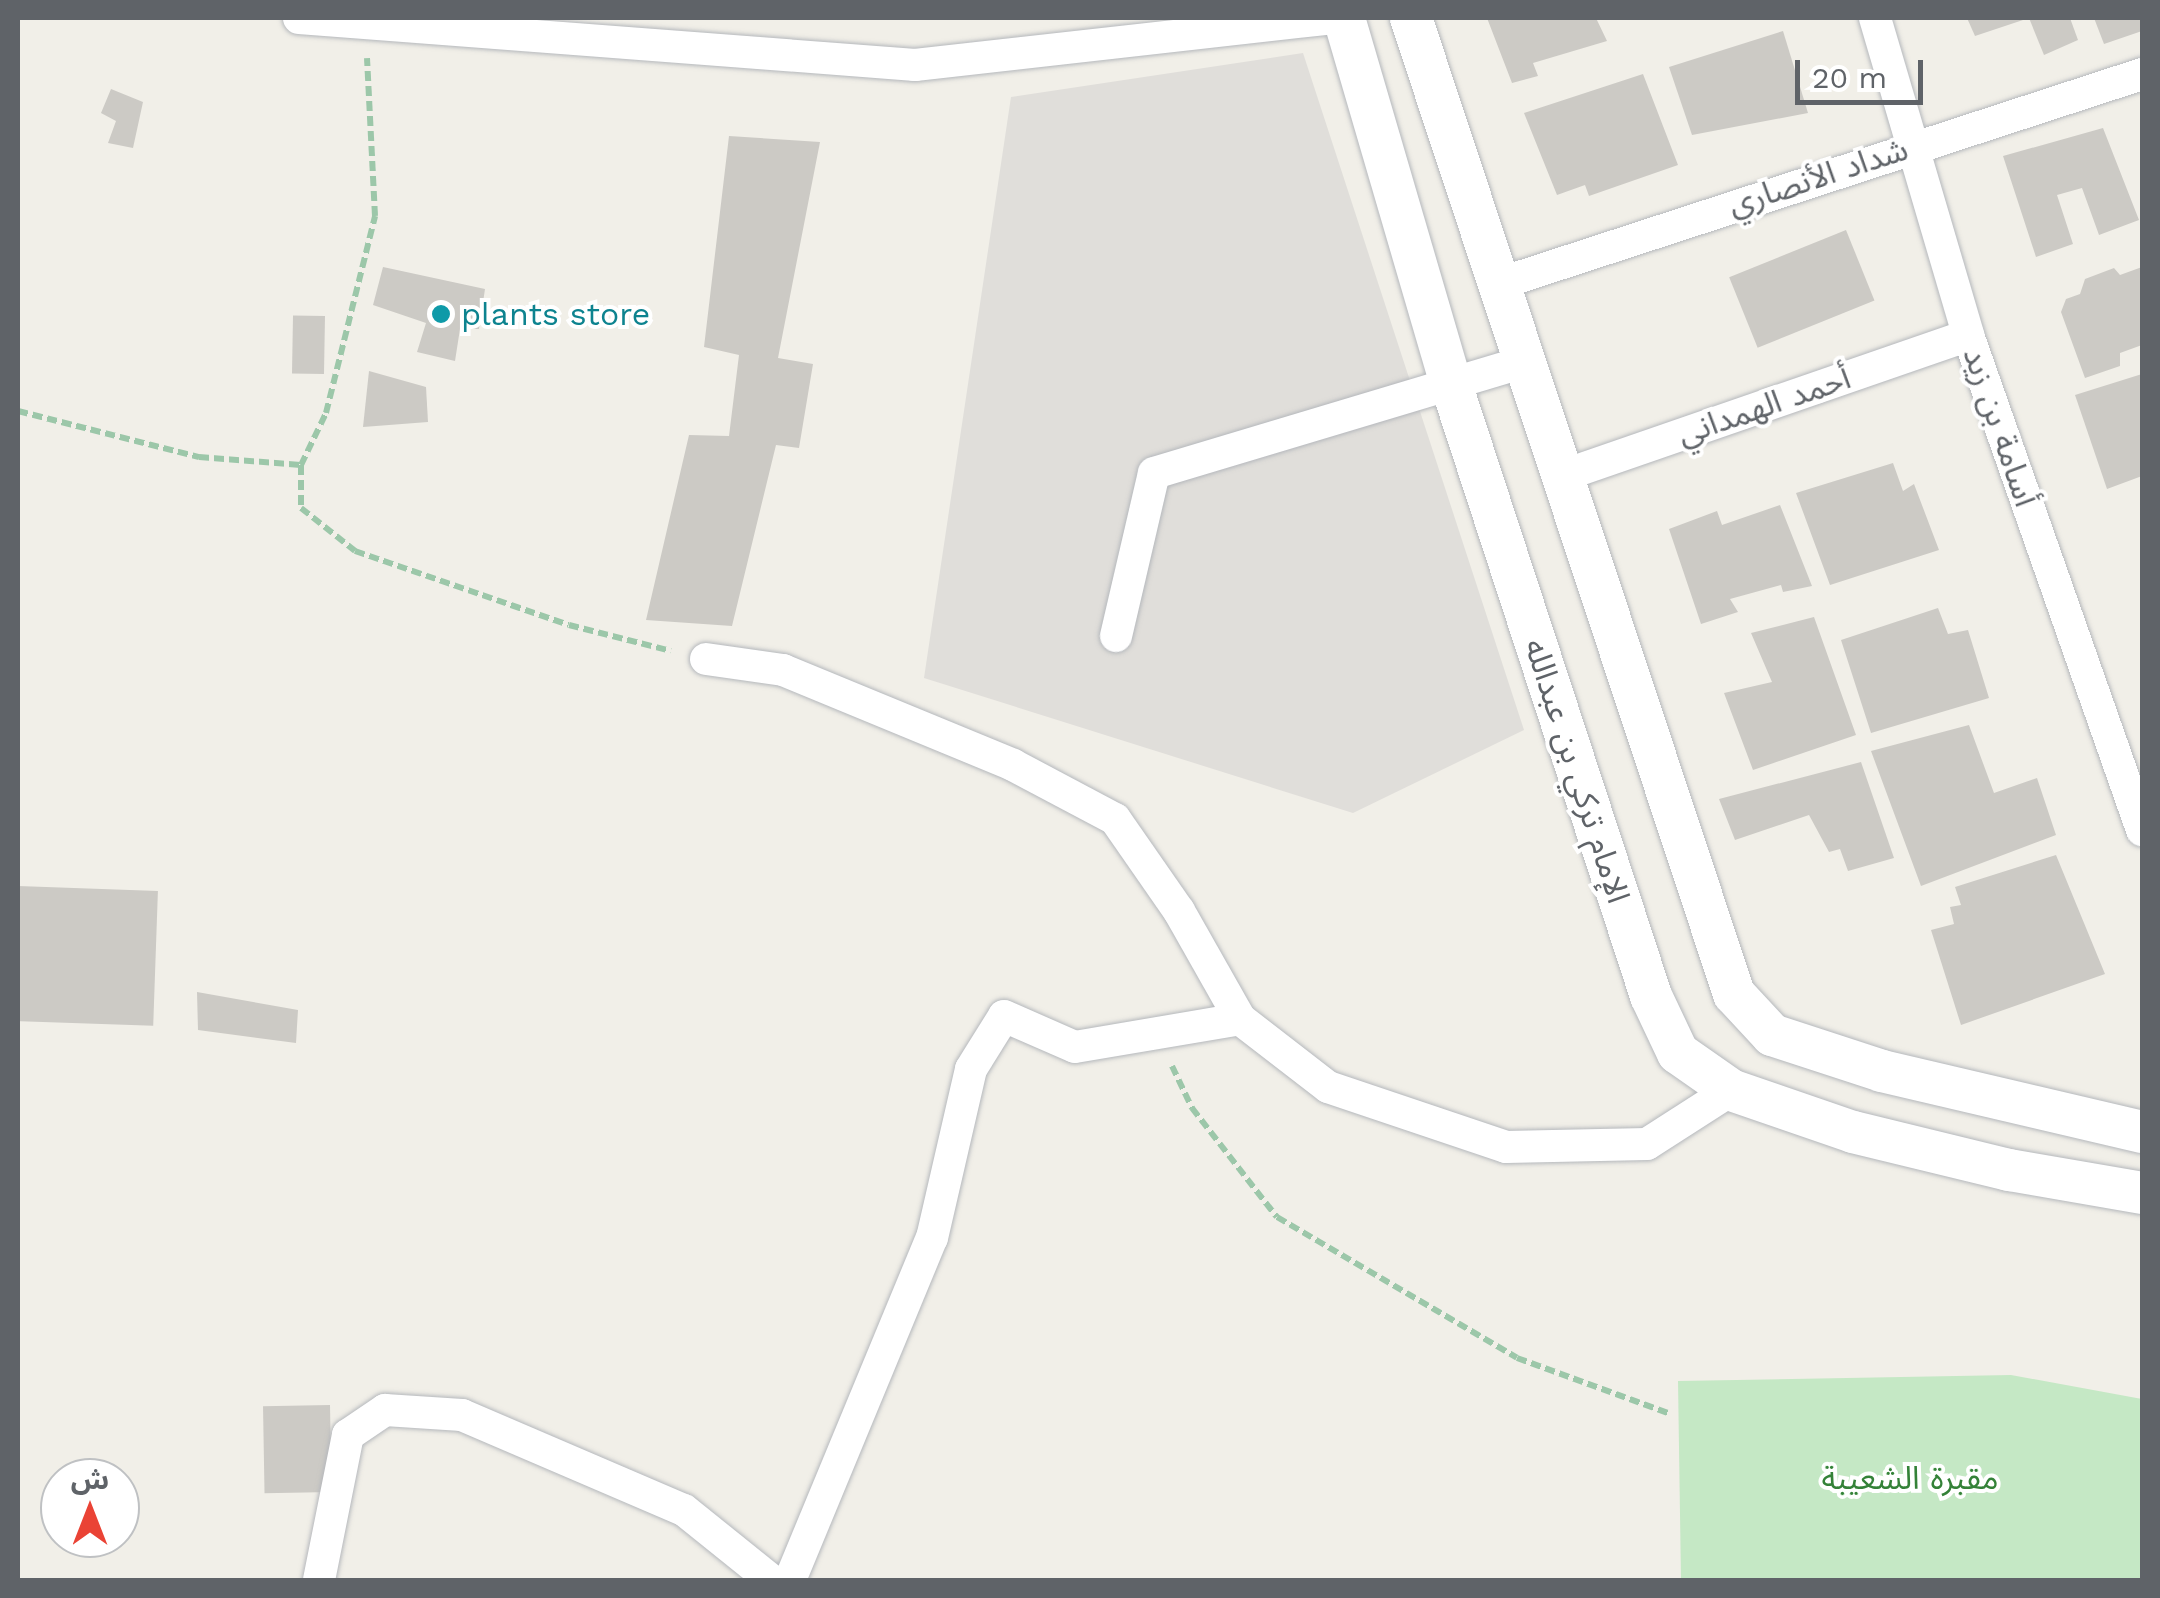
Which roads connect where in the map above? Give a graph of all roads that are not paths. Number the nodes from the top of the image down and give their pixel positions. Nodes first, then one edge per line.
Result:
1 (299, 18) edge
2 (1336, 18) edge
3 (1344, 18) edge
4 (1411, 18) edge
5 (1875, 18) edge
6 (2142, 74) edge
7 (1911, 146) junction
8 (1495, 285) junction
9 (1968, 336) junction
10 (1520, 363) junction
11 (1451, 384) junction
12 (1559, 476) junction
13 (1116, 636) dead end
14 (706, 659) road end
15 (2142, 830) edge
16 (1240, 1019) junction
17 (1731, 1090) junction
18 (2142, 1132) edge
19 (2142, 1193) edge
20 (319, 1580) edge
21 (771, 1580) edge
22 (790, 1580) edge

1 - 2 street
3 - 11 street, الإمام تركي بن عبدالله
4 - 8 street
5 - 7 street, أسامة بن زيد
6 - 7 street, شداد الأنصاري
7 - 8 street, شداد الأنصاري
7 - 9 street, أسامة بن زيد
8 - 10 street
9 - 12 street, أحمد الهمداني
9 - 15 street, أسامة بن زيد
10 - 11 street
10 - 12 street
11 - 13 street
11 - 17 street, الإمام تركي بن عبدالله
12 - 18 street
14 - 16 street
16 - 17 street
16 - 22 street
17 - 19 street, الإمام تركي بن عبدالله
20 - 21 street

